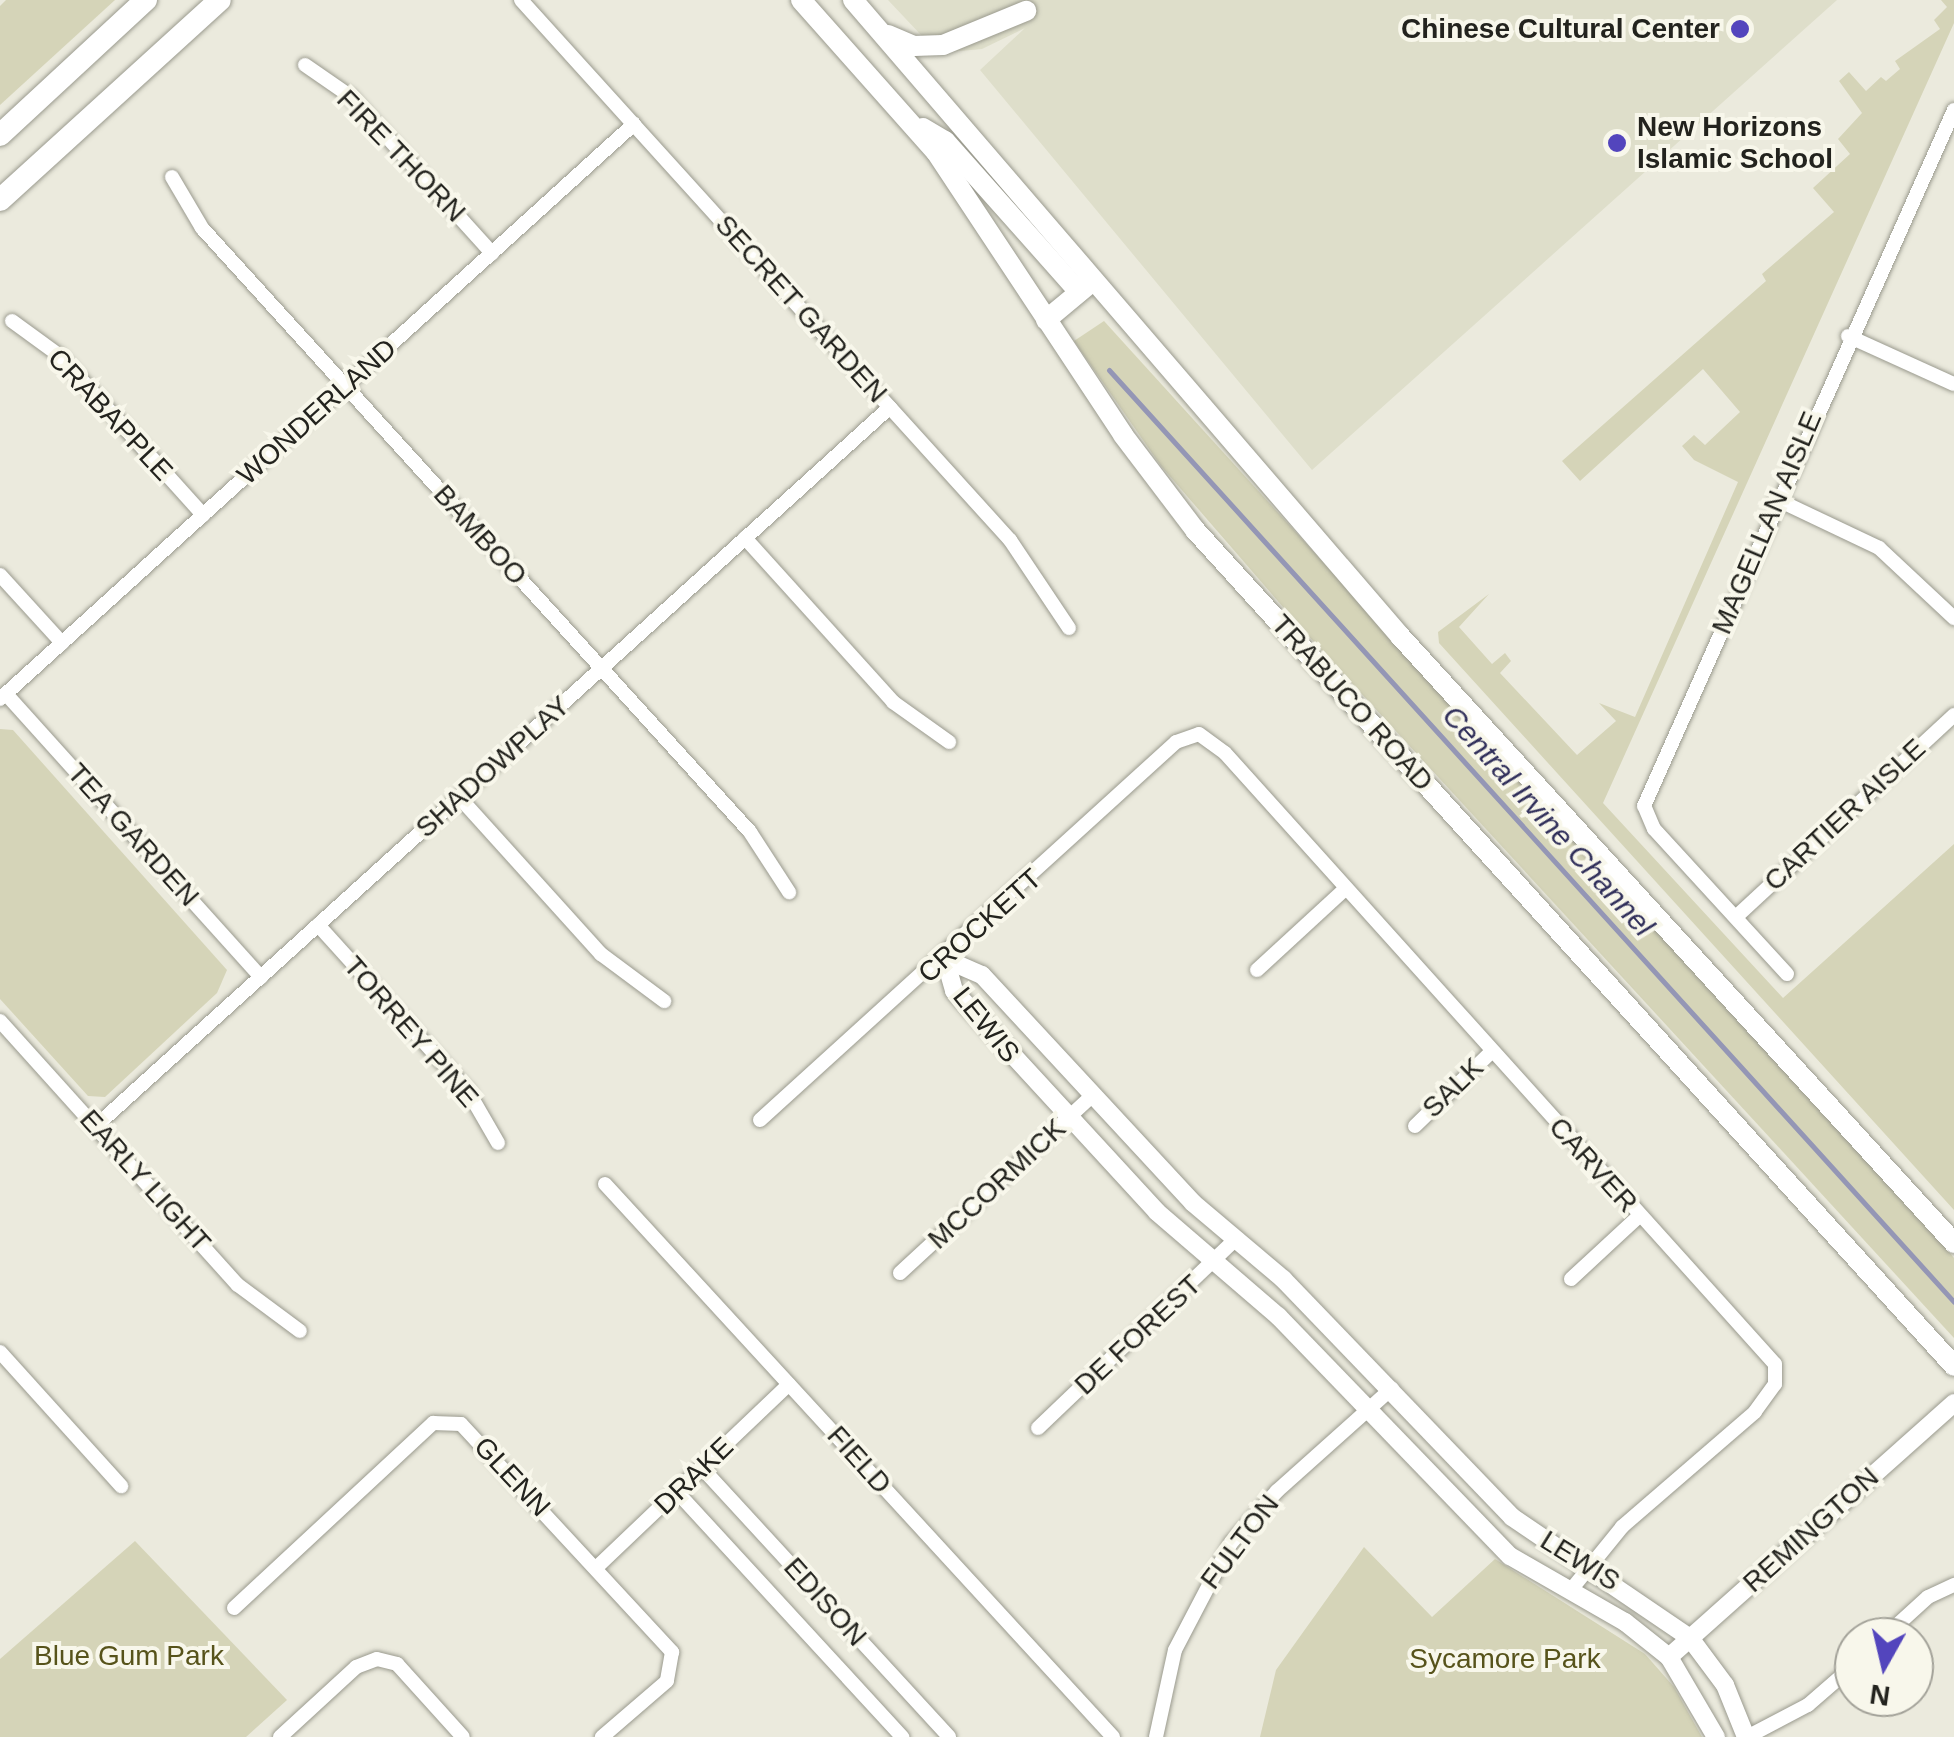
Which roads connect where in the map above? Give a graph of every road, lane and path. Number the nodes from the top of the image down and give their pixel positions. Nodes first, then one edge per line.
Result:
1 (146, 0) edge
2 (220, 0) edge
3 (521, 0) edge
4 (801, 0) edge
5 (853, 0) edge
6 (1026, 11) dead end
7 (879, 30) junction
8 (306, 65) dead end
9 (1954, 110) edge
10 (912, 122) junction
11 (634, 124) junction
12 (0, 135) edge
13 (172, 176) dead end
14 (0, 200) edge
15 (492, 252) junction
16 (1097, 279) junction
17 (1079, 292) junction
18 (1046, 320) junction
19 (12, 322) dead end
20 (1848, 336) junction
21 (1954, 384) edge
22 (346, 386) junction
23 (890, 407) junction
24 (1776, 499) junction
25 (203, 515) junction
26 (745, 538) junction
27 (0, 575) edge
28 (1954, 618) edge
29 (1068, 628) dead end
30 (62, 643) junction
31 (600, 670) junction
32 (3, 697) edge
33 (1954, 715) edge
34 (1199, 734) joint
35 (949, 742) dead end
36 (460, 797) junction
37 (1344, 890) junction
38 (789, 892) dead end
39 (1737, 916) junction
40 (318, 925) junction
41 (945, 959) junction
42 (1257, 970) dead end
43 (1787, 974) dead end
44 (261, 976) junction
45 (664, 1001) dead end
46 (0, 1022) edge
47 (1492, 1051) junction
48 (1094, 1096) junction
49 (760, 1120) dead end
50 (1067, 1120) junction
51 (96, 1126) junction
52 (1415, 1126) dead end
53 (498, 1143) dead end
54 (605, 1184) dead end
55 (1639, 1216) junction
56 (1236, 1240) junction
57 (1954, 1243) edge
58 (1215, 1264) junction
59 (900, 1274) dead end
60 (1571, 1280) dead end
61 (300, 1331) dead end
62 (0, 1352) edge
63 (1954, 1366) edge
64 (790, 1384) junction
65 (1392, 1388) junction
66 (1954, 1403) edge
67 (1367, 1412) junction
68 (1038, 1428) dead end
69 (702, 1468) junction
70 (122, 1486) dead end
71 (676, 1492) junction
72 (1589, 1567) junction
73 (597, 1568) junction
74 (1954, 1584) edge
75 (1570, 1591) junction
76 (234, 1608) dead end
77 (1906, 1617) edge
78 (1690, 1638) junction
79 (1669, 1657) junction
80 (1834, 1682) edge
81 (280, 1737) edge
82 (463, 1737) edge
83 (602, 1737) edge
84 (902, 1737) edge
85 (949, 1737) edge
86 (1113, 1737) edge
87 (1156, 1737) edge
88 (1716, 1737) edge
89 (1746, 1737) edge

1 - 12 main road
2 - 14 main road
3 - 11 street, SECRET GARDEN
4 - 10 main road, TRABUCO ROAD
5 - 7 main road
6 - 7 main road
7 - 16 main road
8 - 15 street, FIRE THORN
9 - 20 street, MAGELLAN AISLE
10 - 17 main road
10 - 18 main road, TRABUCO ROAD
11 - 15 street, WONDERLAND
11 - 23 street, SECRET GARDEN
13 - 22 street, BAMBOO
15 - 22 street, WONDERLAND
16 - 17 main road
16 - 57 main road
17 - 18 main road
18 - 63 main road, TRABUCO ROAD
19 - 25 street, CRABAPPLE
20 - 21 street
20 - 24 street, MAGELLAN AISLE
22 - 25 street, WONDERLAND
22 - 31 street, BAMBOO
23 - 26 street, SHADOWPLAY
23 - 29 street, SECRET GARDEN
24 - 28 street
24 - 39 street, MAGELLAN AISLE
25 - 30 street, WONDERLAND
26 - 31 street, SHADOWPLAY
26 - 35 street
27 - 30 street
30 - 32 street, WONDERLAND
31 - 36 street, SHADOWPLAY
31 - 38 street, BAMBOO
32 - 44 street, TEA GARDEN
33 - 39 street, CARTIER AISLE
34 - 37 street, CARVER
34 - 41 street, CROCKETT
36 - 40 street, SHADOWPLAY
36 - 45 street
37 - 42 street
37 - 47 street, CARVER
39 - 43 street
40 - 44 street, SHADOWPLAY
40 - 53 street, TORREY PINE
41 - 48 street, LEWIS
41 - 49 street, CROCKETT
41 - 50 street, LEWIS
44 - 51 street, SHADOWPLAY
46 - 51 street, EARLY LIGHT
47 - 52 street, SALK
47 - 55 street, CARVER
48 - 50 street, MCCORMICK
48 - 56 street, LEWIS
50 - 58 street, LEWIS
50 - 59 street, MCCORMICK
51 - 61 street, EARLY LIGHT
54 - 64 street, FIELD
55 - 60 street
55 - 72 street, CARVER
56 - 58 street, DE FOREST
56 - 65 street, LEWIS
58 - 67 street, LEWIS
58 - 68 street, DE FOREST
62 - 70 street
64 - 69 street, DRAKE
64 - 86 street, FIELD
65 - 67 street, FULTON
65 - 72 street, LEWIS
66 - 78 street, REMINGTON
67 - 75 street, LEWIS
67 - 87 street, FULTON
69 - 71 street, DRAKE
69 - 85 street, EDISON
71 - 73 street, DRAKE
71 - 84 street, EDISON
72 - 75 street, CARVER
72 - 78 street, LEWIS
73 - 76 street, GLENN
73 - 83 street, GLENN
74 - 77 street
75 - 79 street, LEWIS
78 - 79 street, REMINGTON
78 - 89 street, LEWIS
79 - 88 street, LEWIS
80 - 89 street
81 - 82 street

